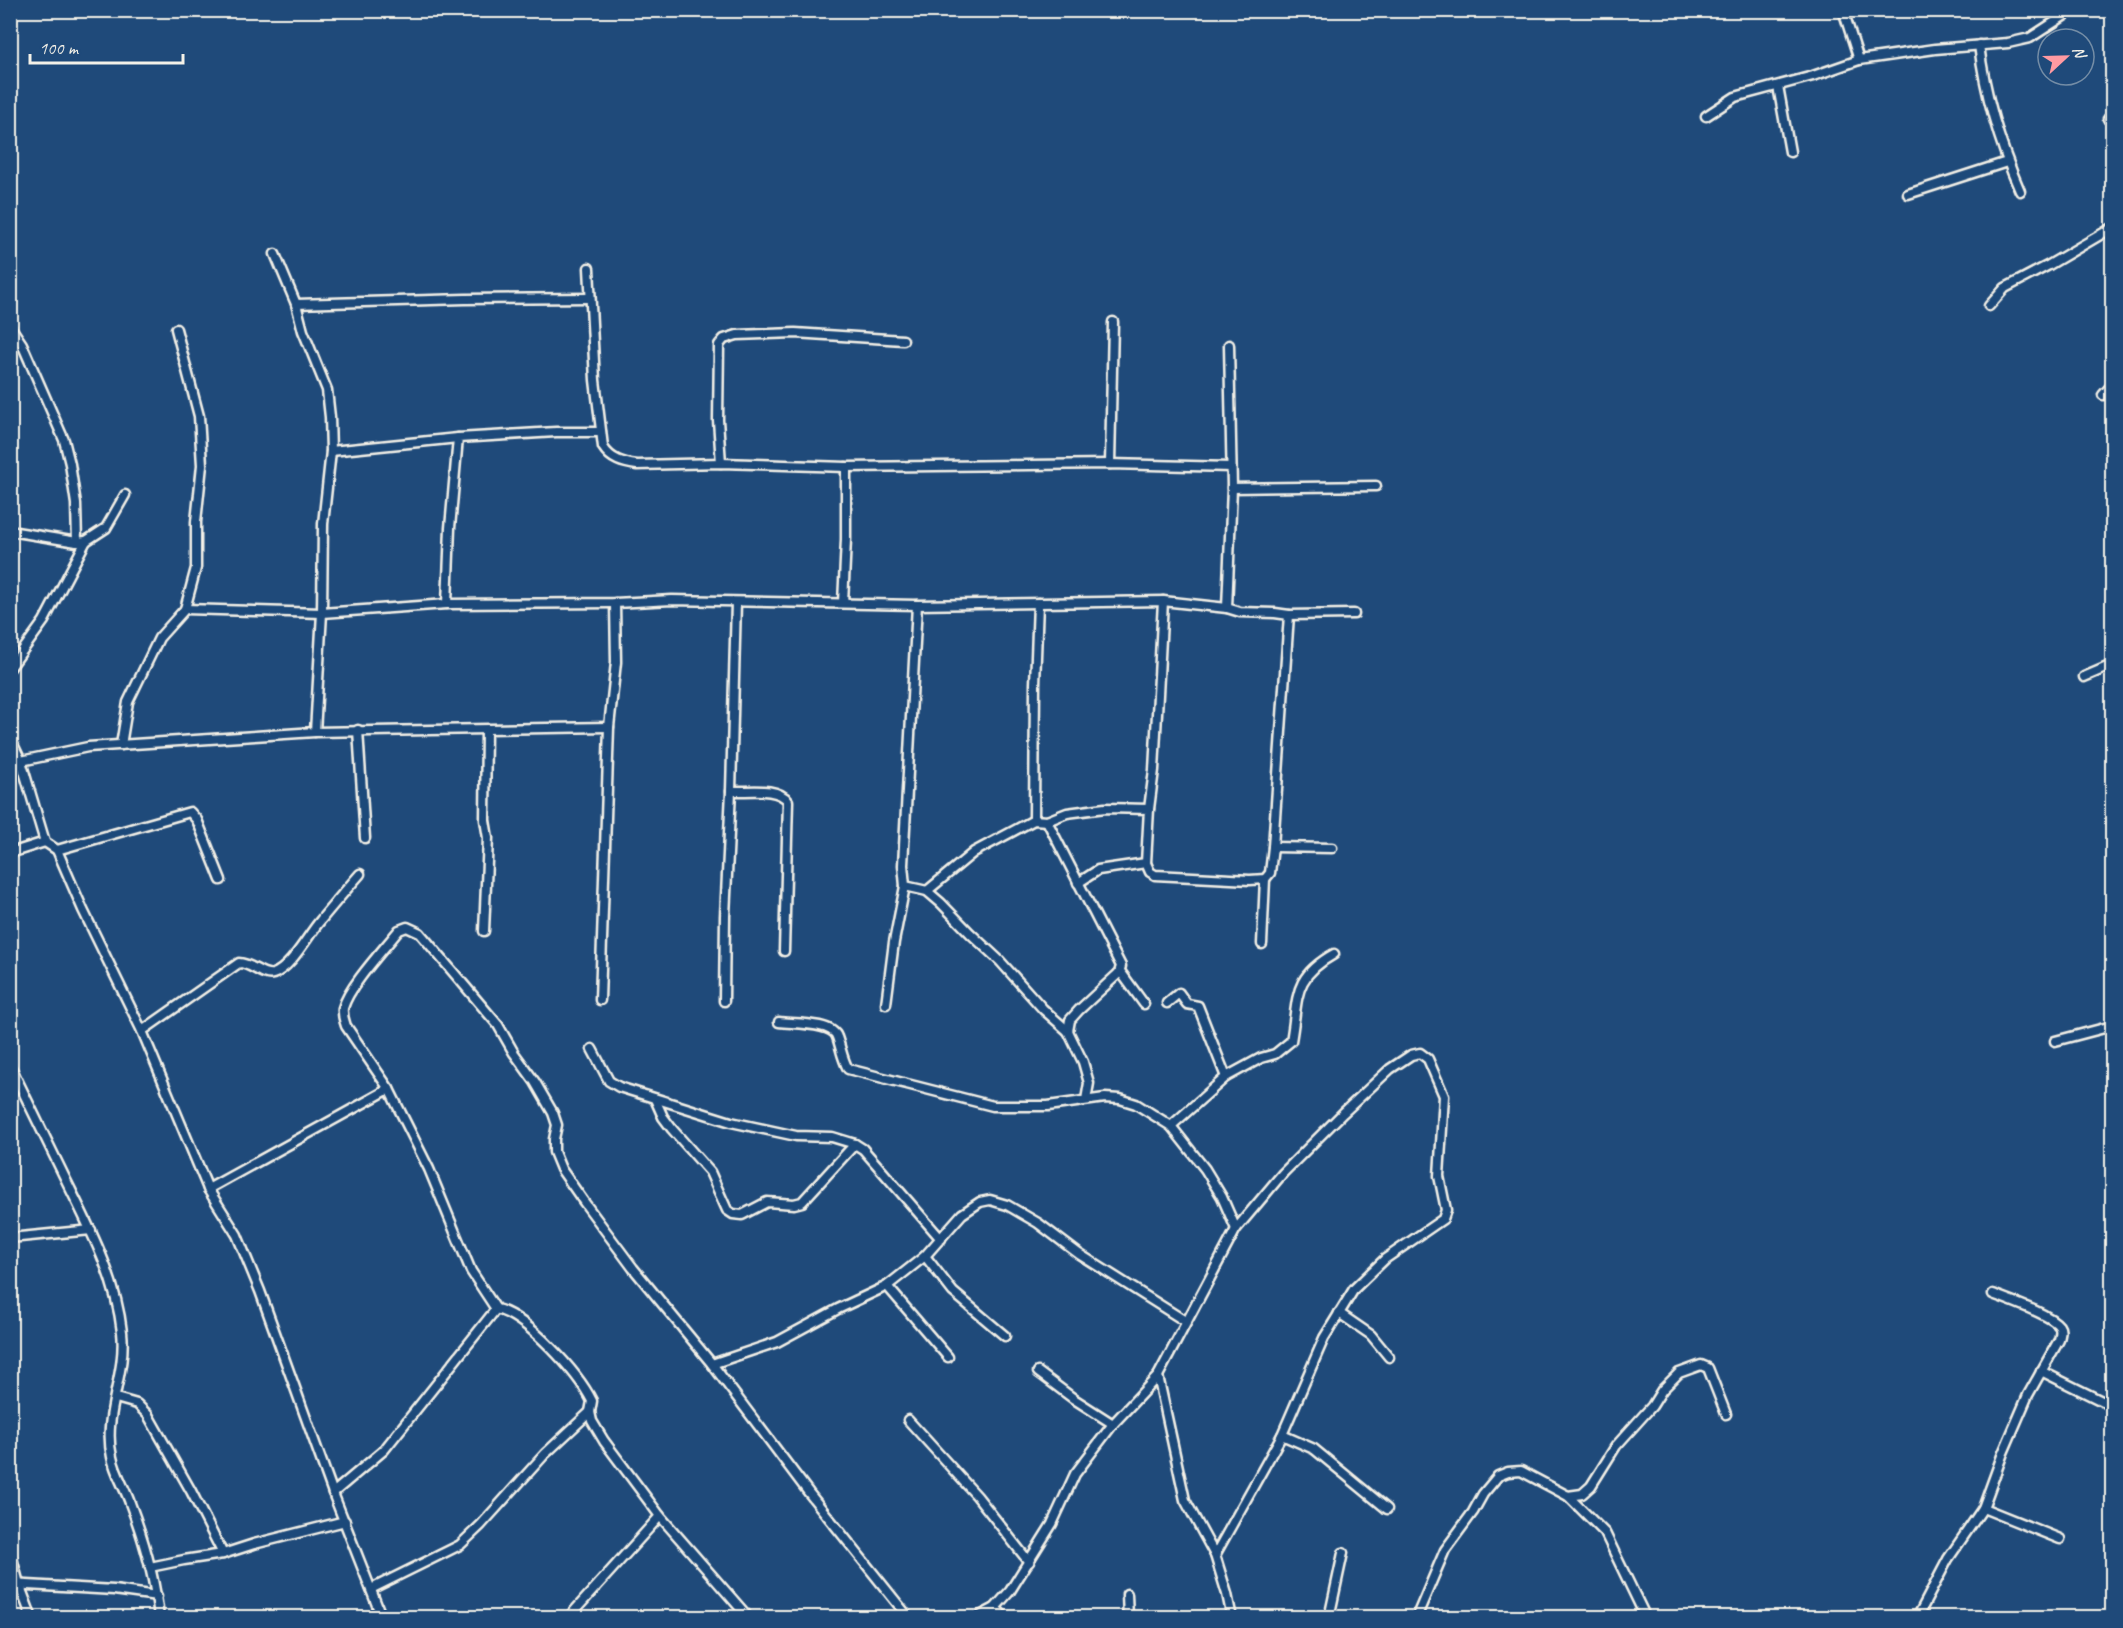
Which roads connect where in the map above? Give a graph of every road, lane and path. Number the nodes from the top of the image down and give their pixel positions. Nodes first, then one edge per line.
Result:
1 (1844, 10) edge
2 (2073, 10) edge
3 (1979, 45) junction
4 (1859, 60) junction
5 (1778, 86) junction
6 (1706, 116) dead end
7 (1790, 152) dead end
8 (2007, 162) junction
9 (2020, 191) dead end
10 (1908, 194) dead end
11 (2112, 228) edge
12 (274, 254) dead end
13 (589, 268) dead end
14 (590, 298) junction
15 (296, 304) junction
16 (1989, 306) dead end
17 (1113, 322) dead end
18 (10, 326) edge
19 (176, 329) dead end
20 (903, 340) dead end
21 (1229, 345) dead end
22 (2112, 385) edge
23 (2103, 395) dead end
24 (601, 432) junction
25 (458, 438) junction
26 (331, 451) junction
27 (721, 464) junction
28 (1110, 464) junction
29 (846, 467) junction
30 (1231, 468) junction
31 (1377, 486) dead end
32 (1232, 488) junction
33 (125, 495) dead end
34 (10, 531) edge
35 (82, 541) junction
36 (1163, 601) junction
37 (736, 602) junction
38 (615, 603) junction
39 (843, 603) junction
40 (1038, 603) junction
41 (447, 604) junction
42 (917, 604) junction
43 (1227, 608) junction
44 (185, 609) junction
45 (322, 612) junction
46 (1354, 614) dead end
47 (1289, 615) junction
48 (2112, 665) edge
49 (10, 668) edge
50 (2084, 677) dead end
51 (609, 727) junction
52 (358, 730) junction
53 (486, 730) junction
54 (315, 732) junction
55 (10, 738) edge
56 (121, 746) junction
57 (21, 761) junction
58 (731, 791) junction
59 (1149, 808) junction
60 (1034, 820) junction
61 (1047, 821) junction
62 (365, 838) dead end
63 (45, 842) junction
64 (1273, 847) junction
65 (1332, 848) dead end
66 (57, 850) junction
67 (10, 853) edge
68 (1146, 864) junction
69 (360, 874) dead end
70 (1265, 879) junction
71 (222, 880) dead end
72 (1078, 883) junction
73 (905, 886) junction
74 (927, 891) junction
75 (484, 931) dead end
76 (1262, 944) dead end
77 (784, 951) dead end
78 (1334, 954) dead end
79 (1120, 971) junction
80 (600, 1000) dead end
81 (724, 1001) dead end
82 (1167, 1003) dead end
83 (886, 1004) dead end
84 (1144, 1004) dead end
85 (779, 1022) dead end
86 (2112, 1026) edge
87 (142, 1031) junction
88 (1068, 1031) junction
89 (2055, 1041) dead end
90 (592, 1049) dead end
91 (10, 1065) edge
92 (1226, 1077) junction
93 (389, 1089) junction
94 (655, 1100) junction
95 (1086, 1100) junction
96 (1171, 1126) junction
97 (855, 1144) junction
98 (208, 1189) junction
99 (1236, 1229) junction
100 (91, 1230) junction
101 (10, 1238) edge
102 (941, 1239) junction
103 (925, 1256) junction
104 (887, 1286) junction
105 (1993, 1294) dead end
106 (496, 1309) junction
107 (1339, 1313) junction
108 (1185, 1321) junction
109 (1005, 1336) dead end
110 (948, 1357) dead end
111 (1389, 1357) dead end
112 (712, 1364) junction
113 (2041, 1371) junction
114 (1038, 1372) dead end
115 (1158, 1376) junction
116 (116, 1398) junction
117 (2112, 1406) edge
118 (590, 1412) junction
119 (1726, 1414) dead end
120 (908, 1420) dead end
121 (1113, 1424) junction
122 (1282, 1435) junction
123 (333, 1493) junction
124 (1568, 1496) junction
125 (1983, 1508) junction
126 (1387, 1509) dead end
127 (660, 1516) junction
128 (345, 1521) junction
129 (2060, 1539) dead end
130 (10, 1551) edge
131 (1343, 1552) dead end
132 (223, 1554) junction
133 (1215, 1555) junction
134 (1029, 1562) junction
135 (150, 1568) junction
136 (15, 1584) edge
137 (371, 1588) junction
138 (1127, 1594) dead end
139 (157, 1596) junction
140 (995, 1608) junction
141 (32, 1617) edge
142 (159, 1617) edge
143 (382, 1617) edge
144 (568, 1617) edge
145 (749, 1617) edge
146 (909, 1617) edge
147 (976, 1617) edge
148 (1006, 1617) edge
149 (1128, 1617) edge
150 (1232, 1617) edge
151 (1329, 1617) edge
152 (1416, 1617) edge
153 (1646, 1617) edge
154 (1917, 1617) edge

1 - 4 street
2 - 3 street
3 - 4 street
3 - 8 street
4 - 5 street
5 - 6 street
5 - 7 street
8 - 9 street
8 - 10 street
11 - 16 street
12 - 15 street
13 - 14 street
14 - 15 street
14 - 24 street
15 - 26 street
17 - 28 street
18 - 35 street
19 - 44 street
20 - 27 street
21 - 30 street
22 - 23 street
24 - 25 street
24 - 27 street
25 - 26 street
25 - 41 street
26 - 45 street
27 - 29 street
28 - 29 street
28 - 30 street
29 - 39 street
30 - 32 street
31 - 32 street
32 - 43 street
33 - 35 street
34 - 35 street
35 - 49 street
36 - 40 street
36 - 43 street
36 - 59 street
37 - 38 street
37 - 39 street
37 - 58 street
38 - 41 street
38 - 51 street
39 - 42 street
40 - 42 street
40 - 60 street
41 - 45 street
42 - 73 street
43 - 47 street
44 - 45 street
44 - 56 street
45 - 54 street
46 - 47 street
47 - 64 street
48 - 50 street
51 - 53 street
51 - 80 street
52 - 53 street
52 - 54 street
52 - 62 street
53 - 75 street
54 - 56 street
55 - 57 street
56 - 57 street
57 - 63 street
58 - 77 street
58 - 81 street
59 - 61 street
59 - 68 street
60 - 61 street
60 - 74 street
61 - 72 street
63 - 66 street
63 - 67 street
64 - 65 street
64 - 70 street
66 - 71 street
66 - 87 street
68 - 70 street
68 - 72 street
69 - 87 street
70 - 76 street
72 - 79 street
73 - 74 street
73 - 83 street
74 - 88 street
78 - 92 street
79 - 84 street
79 - 88 street
82 - 92 street
85 - 95 street
86 - 89 street
87 - 98 street
88 - 95 street
90 - 94 street
91 - 100 street
92 - 96 street
93 - 98 street
93 - 106 street
93 - 112 street
94 - 97 street
94 - 97 street
95 - 96 street
96 - 99 street
97 - 102 street
98 - 123 street
99 - 107 street
99 - 108 street
100 - 101 street
100 - 116 street
102 - 103 street
102 - 108 street
103 - 104 street
103 - 109 street
104 - 110 street
104 - 112 street
105 - 113 street
106 - 118 street
106 - 123 street
107 - 111 street
107 - 122 street
108 - 115 street
112 - 146 street
113 - 117 street
113 - 125 street
114 - 121 street
115 - 121 street
115 - 133 street
116 - 132 street
116 - 135 street
118 - 127 street
118 - 137 street
119 - 124 street
120 - 134 street
121 - 134 street
122 - 126 street
122 - 133 street
123 - 128 street
124 - 152 street
124 - 153 street
125 - 129 street
125 - 154 street
127 - 144 street
127 - 145 street
128 - 132 street
128 - 137 street
130 - 136 street
131 - 151 street
132 - 135 street
133 - 150 street
134 - 140 street
135 - 139 street
136 - 139 street
136 - 141 street
137 - 143 street
138 - 149 street
139 - 142 street
140 - 147 street
140 - 148 street

